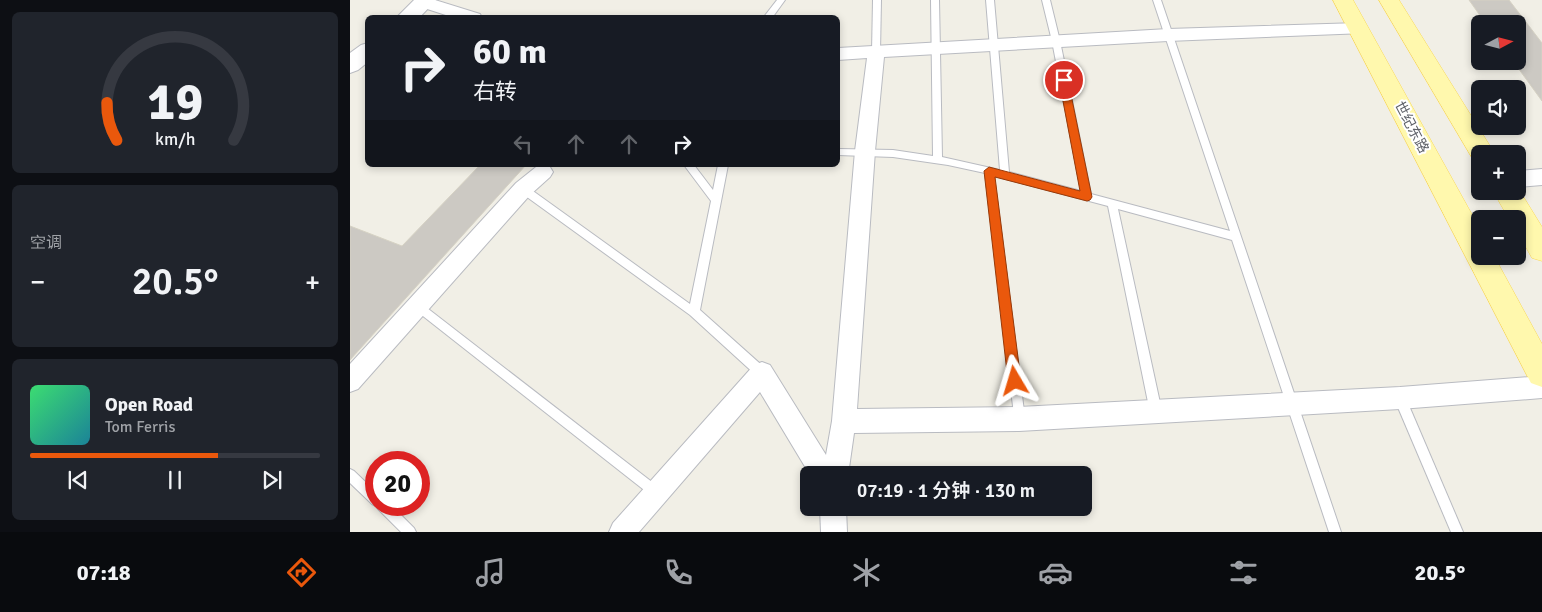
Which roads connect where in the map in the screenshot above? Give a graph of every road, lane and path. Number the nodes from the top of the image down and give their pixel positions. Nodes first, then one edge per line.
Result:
1 (781, 0) edge
2 (877, 0) edge
3 (935, 0) edge
4 (990, 0) edge
5 (1046, 0) edge
6 (1157, 0) edge
7 (1343, 0) edge
8 (1389, 0) edge
9 (425, 1) edge
10 (409, 15) edge
11 (465, 15) edge
12 (769, 15) edge
13 (1359, 29) junction
14 (1168, 34) junction
15 (1056, 41) junction
16 (995, 44) junction
17 (937, 48) junction
18 (365, 52) edge
19 (876, 52) junction
20 (840, 54) edge
21 (350, 65) edge
22 (1478, 145) edge
23 (865, 151) junction
24 (840, 152) edge
25 (938, 160) junction
26 (691, 167) edge
27 (723, 167) edge
28 (989, 171) junction
29 (543, 172) dead end
30 (1005, 175) junction
31 (1542, 177) edge
32 (1526, 178) edge
33 (523, 189) junction
34 (1087, 197) junction
35 (716, 199) junction
36 (1511, 200) edge
37 (1112, 204) junction
38 (1236, 237) junction
39 (1471, 239) edge
40 (1542, 250) edge
41 (1485, 265) edge
42 (418, 306) junction
43 (694, 312) junction
44 (762, 373) junction
45 (1542, 373) edge
46 (350, 382) edge
47 (1542, 387) edge
48 (1400, 398) junction
49 (1292, 404) junction
50 (1156, 412) junction
51 (1019, 419) junction
52 (844, 421) junction
53 (819, 466) edge
54 (836, 466) edge
55 (350, 475) edge
56 (365, 489) edge
57 (656, 492) junction
58 (393, 516) edge
59 (833, 516) edge
60 (410, 532) edge
61 (622, 532) edge
62 (834, 532) edge
63 (1335, 532) edge
64 (1457, 532) edge

1 - 12 lane
2 - 19 lane
3 - 17 lane
4 - 16 lane
5 - 15 lane
6 - 14 lane
7 - 13 main road, 世纪东路
8 - 22 main road
9 - 10 street
9 - 11 street
13 - 14 street
13 - 39 main road, 世纪东路
14 - 15 street
14 - 38 lane
15 - 16 street
15 - 34 lane
16 - 17 street
16 - 30 lane
17 - 19 street
17 - 25 lane
18 - 21 street
19 - 20 street
19 - 23 street
23 - 24 lane
23 - 25 lane
23 - 52 street
25 - 28 lane
26 - 35 lane
27 - 35 lane
28 - 30 lane
28 - 51 lane
29 - 33 street
30 - 34 lane
31 - 32 street
33 - 42 street
33 - 43 lane
34 - 37 lane
35 - 43 lane
36 - 40 main road
37 - 38 lane
37 - 50 lane
38 - 49 lane
41 - 45 main road, 世纪东路
42 - 46 street
42 - 57 lane
43 - 44 lane
44 - 53 street
44 - 57 street
47 - 48 street
48 - 49 street
48 - 64 lane
49 - 50 street
49 - 63 lane
50 - 51 street
51 - 52 street
52 - 54 street
55 - 56 lane
57 - 61 street
58 - 60 lane
59 - 62 street

